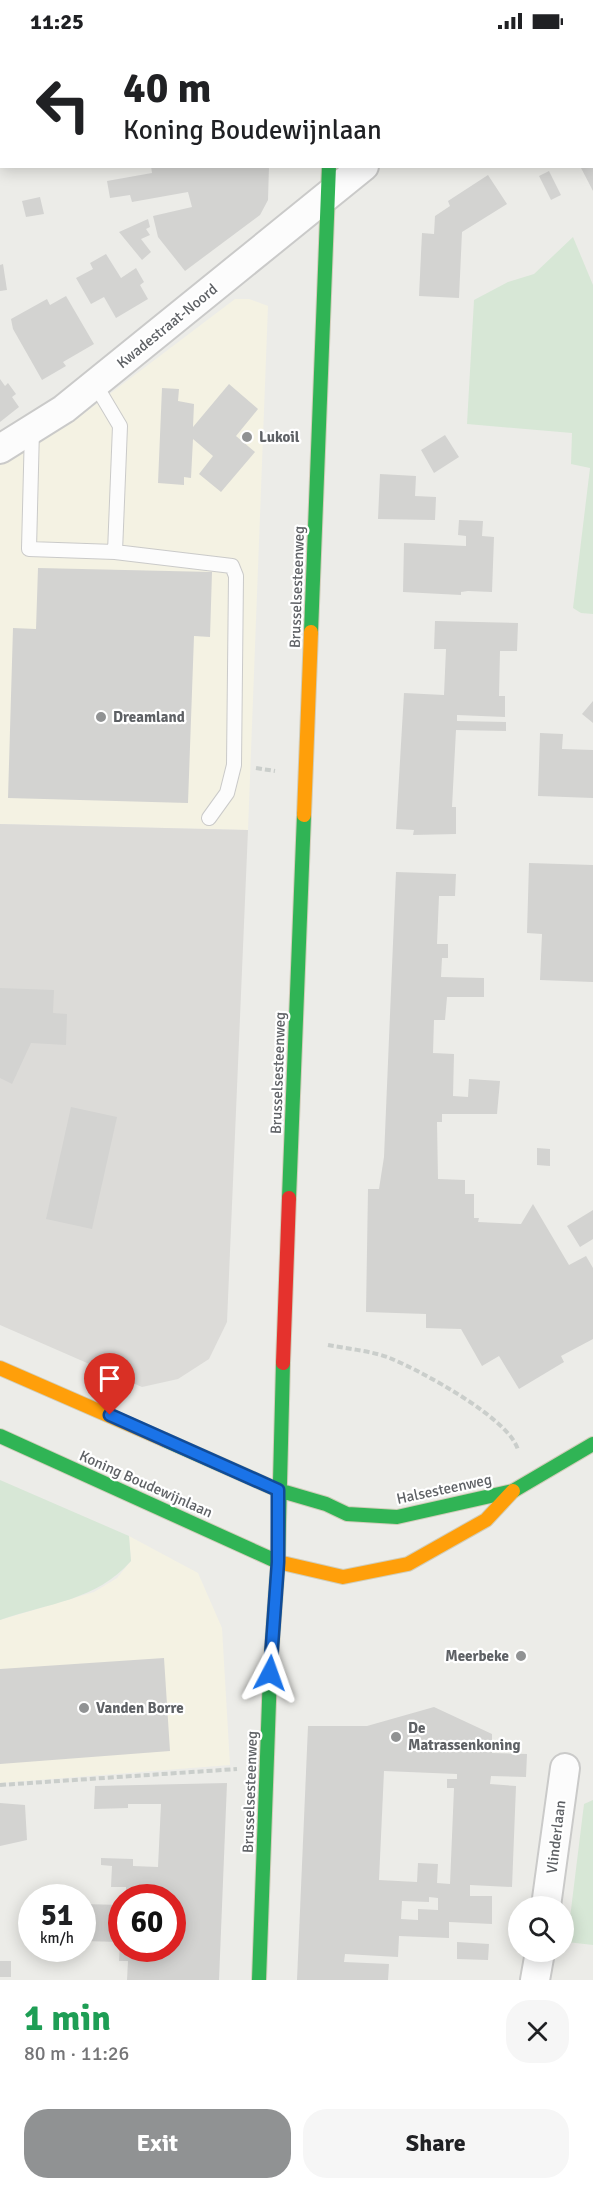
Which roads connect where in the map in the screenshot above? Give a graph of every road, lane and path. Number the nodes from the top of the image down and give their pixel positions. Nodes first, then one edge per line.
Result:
1 (329, 168) edge
2 (362, 168) edge
3 (328, 197) junction
4 (94, 384) junction
5 (32, 429) junction
6 (0, 449) edge
7 (115, 552) junction
8 (234, 765) junction
9 (306, 775) junction
10 (209, 818) dead end
11 (328, 1346) dead end
12 (0, 1368) edge
13 (0, 1436) edge
14 (593, 1444) edge
15 (526, 1483) junction
16 (278, 1490) junction
17 (513, 1491) junction
18 (278, 1562) junction
19 (267, 1767) junction
20 (565, 1768) dead end
21 (0, 1785) edge
22 (547, 1896) edge
23 (538, 1962) edge
24 (259, 1980) edge
25 (535, 1980) edge

1 - 3 main road, Brusselsesteenweg
2 - 3 street, Kwadestraat-Noord
3 - 4 street, Kwadestraat-Noord
3 - 9 main road, Brusselsesteenweg
4 - 5 street, Kwadestraat-Noord
4 - 7 lane
5 - 6 street, Kwadestraat-Noord
5 - 7 lane
7 - 8 lane
8 - 9 path
8 - 10 lane
9 - 16 main road, Brusselsesteenweg
11 - 15 path
12 - 16 main road
13 - 18 main road, Koning Boudewijnlaan
14 - 15 main road, Halsesteenweg
15 - 17 main road, Halsesteenweg
16 - 17 main road, Halsesteenweg
16 - 18 main road, Brusselsesteenweg
17 - 18 main road, Halsesteenweg
18 - 19 main road, Brusselsesteenweg
19 - 21 path
19 - 24 main road, Brusselsesteenweg
20 - 22 street, Vlinderlaan
23 - 25 street

